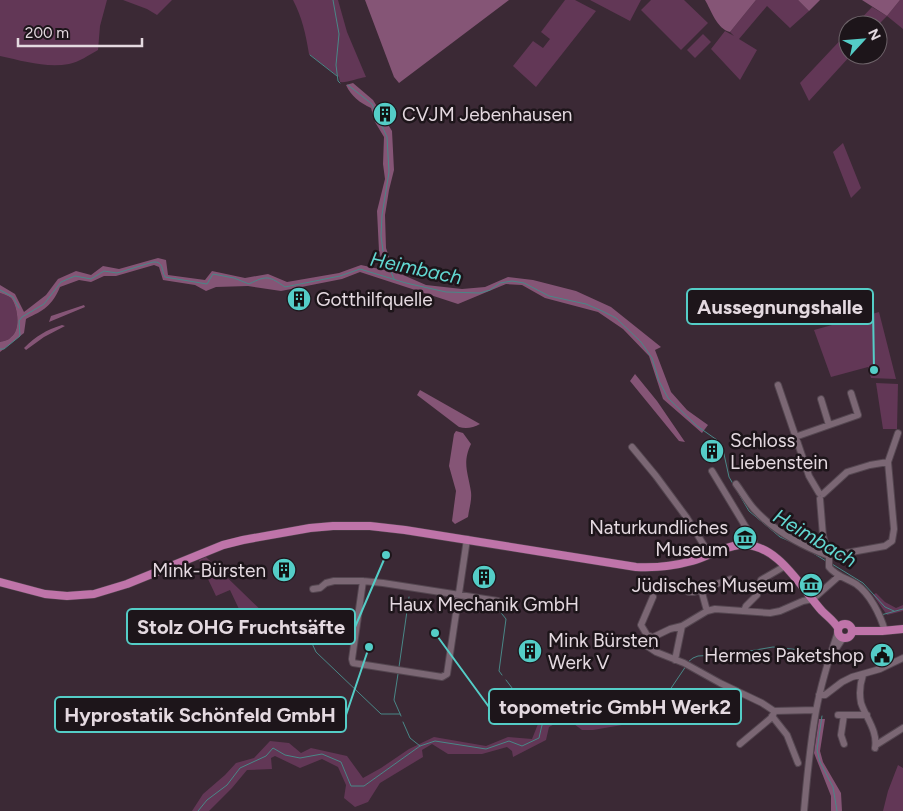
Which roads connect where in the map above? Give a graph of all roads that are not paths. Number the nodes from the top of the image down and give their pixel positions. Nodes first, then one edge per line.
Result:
1 (778, 385) dead end
2 (851, 393) dead end
3 (821, 399) dead end
4 (829, 425) junction
5 (898, 433) dead end
6 (795, 437) junction
7 (632, 446) dead end
8 (888, 462) junction
9 (712, 471) dead end
10 (736, 484) dead end
11 (821, 496) junction
12 (467, 539) junction
13 (755, 547) junction
14 (710, 555) junction
15 (829, 560) junction
16 (784, 566) junction
17 (839, 576) junction
18 (731, 579) dead end
19 (363, 581) junction
20 (0, 582) edge
21 (313, 589) dead end
22 (702, 589) junction
23 (689, 592) dead end
24 (459, 594) junction
25 (653, 597) dead end
26 (814, 599) junction
27 (512, 608) dead end
28 (707, 611) junction
29 (744, 611) junction
30 (682, 626) junction
31 (903, 629) edge
32 (841, 630) junction
33 (885, 631) junction
34 (652, 637) junction
35 (903, 658) edge
36 (675, 660) junction
37 (863, 675) junction
38 (822, 695) junction
39 (816, 710) junction
40 (773, 714) junction
41 (866, 715) junction
42 (903, 728) edge
43 (740, 744) dead end
44 (844, 744) dead end
45 (798, 763) dead end
46 (804, 811) edge

1 - 6 street
2 - 4 street
3 - 4 street
4 - 6 street
5 - 8 street
6 - 11 street
7 - 14 street
8 - 11 street
8 - 15 street
9 - 13 street
10 - 15 street
11 - 15 street
12 - 14 main road
12 - 20 main road
12 - 24 street
13 - 14 main road
13 - 16 main road
15 - 17 street
16 - 26 main road
16 - 29 street
17 - 26 street
17 - 33 street
18 - 22 street
19 - 21 street
19 - 24 street
19 - 24 street
22 - 23 street
22 - 28 street
24 - 27 street
25 - 34 street
26 - 29 street
26 - 32 main road
28 - 29 street
28 - 30 street
30 - 34 street
30 - 36 street
31 - 33 main road
32 - 33 main road
32 - 38 street
34 - 36 street
35 - 37 street
36 - 40 street
37 - 38 street
37 - 41 street
38 - 39 street
39 - 40 street
39 - 46 street
40 - 43 street
40 - 45 street
41 - 42 street
41 - 44 street

